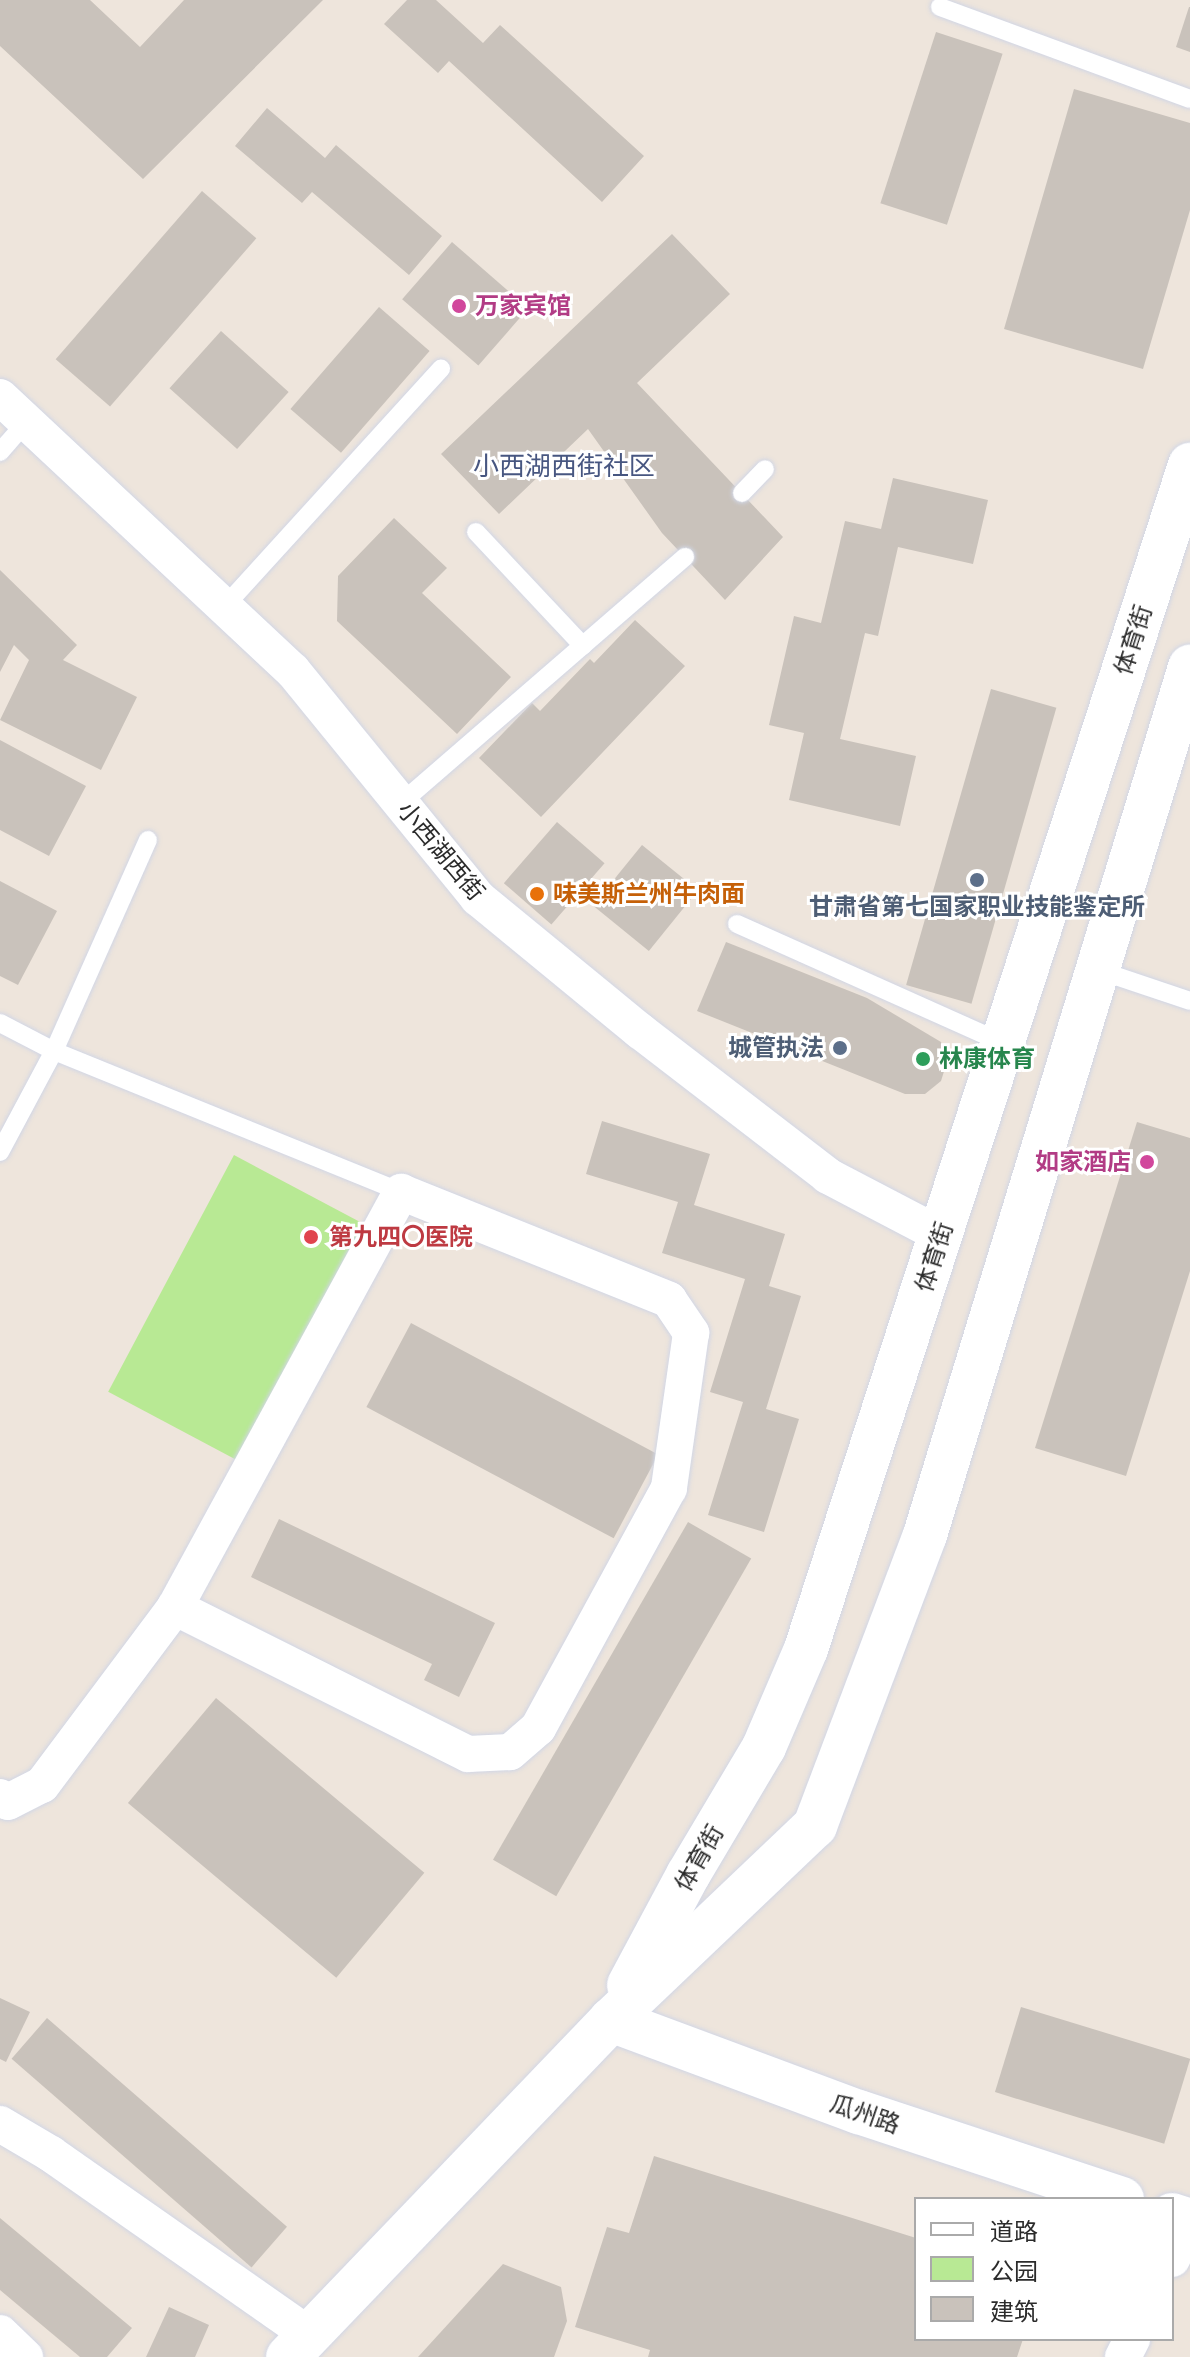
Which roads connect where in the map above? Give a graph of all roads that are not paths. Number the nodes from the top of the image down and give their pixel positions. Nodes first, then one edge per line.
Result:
1 (940, 7) dead end
2 (1190, 99) edge
3 (441, 369) dead end
4 (0, 397) edge
5 (28, 420) junction
6 (0, 452) edge
7 (1190, 465) edge
8 (765, 469) dead end
9 (742, 493) dead end
10 (476, 532) dead end
11 (685, 557) dead end
12 (225, 606) junction
13 (583, 646) junction
14 (1190, 667) edge
15 (401, 803) junction
16 (148, 840) dead end
17 (737, 924) dead end
18 (1098, 970) junction
19 (1190, 1001) edge
20 (0, 1023) edge
21 (1003, 1043) junction
22 (54, 1051) junction
23 (0, 1152) edge
24 (401, 1192) junction
25 (941, 1235) junction
26 (175, 1607) junction
27 (0, 1797) edge
28 (611, 2020) junction
29 (0, 2124) edge
30 (1116, 2197) edge
31 (1190, 2222) edge
32 (1174, 2255) edge
33 (0, 2333) edge
34 (298, 2346) edge
35 (25, 2357) edge

1 - 2 lane
3 - 12 lane
4 - 5 street, 小西湖西街
5 - 6 lane
5 - 12 street, 小西湖西街
7 - 21 street, 体育街
8 - 9 lane
10 - 13 lane
11 - 13 lane
12 - 15 street, 小西湖西街
13 - 15 lane
14 - 18 street, 体育街
15 - 25 street, 小西湖西街
16 - 22 lane
17 - 21 lane
18 - 19 lane
18 - 28 street, 体育街
20 - 22 lane
21 - 25 street, 体育街
22 - 23 lane
22 - 24 lane
24 - 26 street
24 - 26 street
25 - 28 street, 体育街
26 - 27 street
28 - 30 street, 瓜州路
28 - 34 street, 体育街
29 - 34 street
31 - 32 street
33 - 35 street

